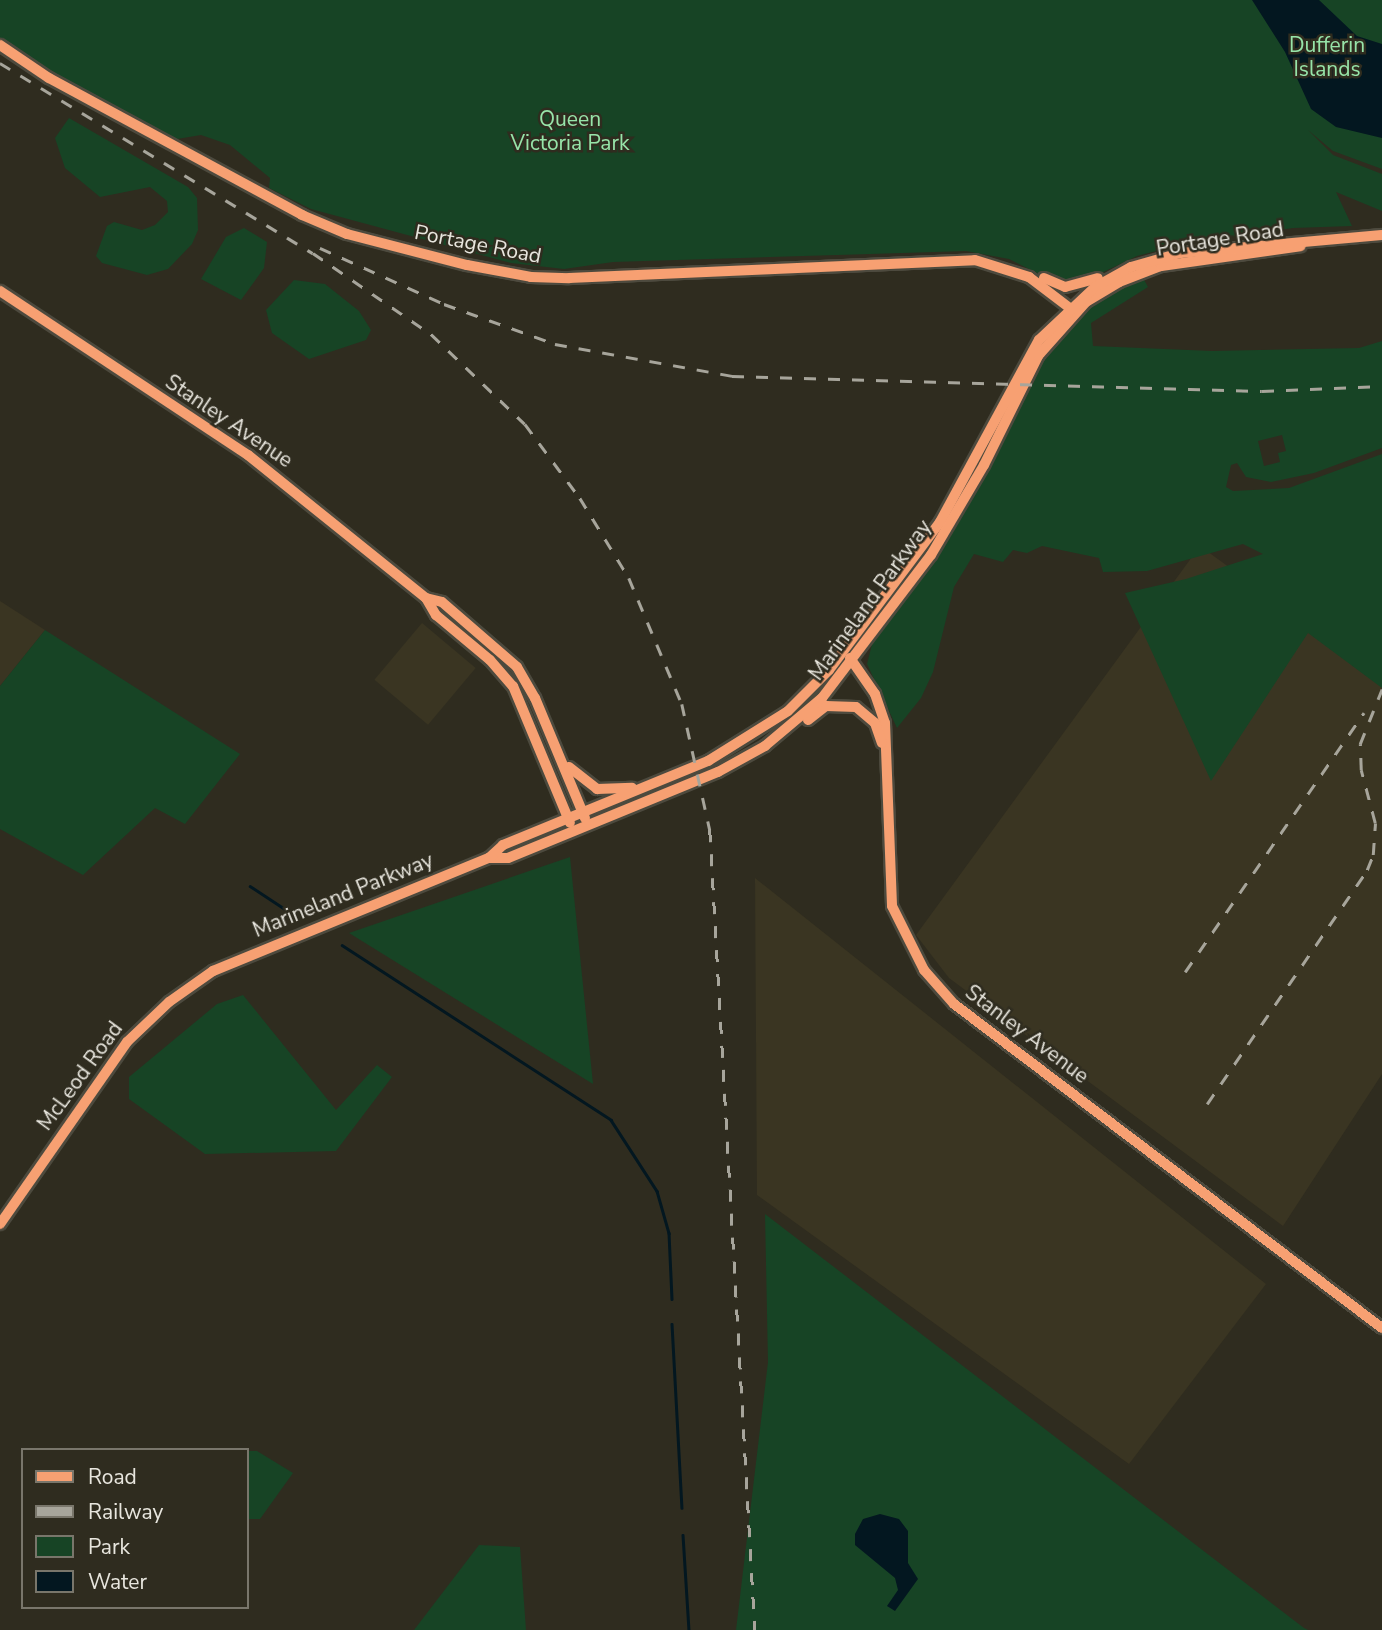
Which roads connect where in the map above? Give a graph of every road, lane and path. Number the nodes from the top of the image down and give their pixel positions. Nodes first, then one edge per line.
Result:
1 (0, 45) edge
2 (1382, 235) edge
3 (1349, 238) junction
4 (1237, 244) junction
5 (914, 260) junction
6 (0, 291) edge
7 (1072, 309) junction
8 (426, 598) junction
9 (842, 652) junction
10 (853, 660) junction
11 (886, 755) junction
12 (561, 757) junction
13 (718, 772) junction
14 (652, 784) junction
15 (583, 813) junction
16 (568, 819) junction
17 (588, 827) junction
18 (573, 832) junction
19 (489, 858) junction
20 (213, 971) joint
21 (0, 1224) edge
22 (1382, 1328) edge

1 - 5 main road, Portage Road
2 - 3 main road, Portage Road
3 - 4 main road, Portage Road
3 - 7 main road, Portage Road
4 - 5 main road
4 - 7 main road, Portage Road
5 - 7 main road, Portage Road
6 - 8 main road, Stanley Avenue
7 - 9 main road, Marineland Parkway
7 - 10 main road, Marineland Parkway
8 - 12 main road, Stanley Avenue
8 - 16 main road, Stanley Avenue
9 - 10 main road, Stanley Avenue
9 - 14 main road, Marineland Parkway
10 - 11 main road, Stanley Avenue
10 - 13 main road, Marineland Parkway
11 - 13 main road
11 - 22 main road, Stanley Avenue
12 - 14 main road
12 - 15 main road, Stanley Avenue
13 - 17 main road, Marineland Parkway
14 - 15 main road, Marineland Parkway
15 - 16 main road, Marineland Parkway
15 - 17 main road, Stanley Avenue
16 - 18 main road, Stanley Avenue
16 - 19 main road, Marineland Parkway
17 - 18 main road, Marineland Parkway
18 - 19 main road, Marineland Parkway
19 - 20 main road, Marineland Parkway
20 - 21 main road, McLeod Road

